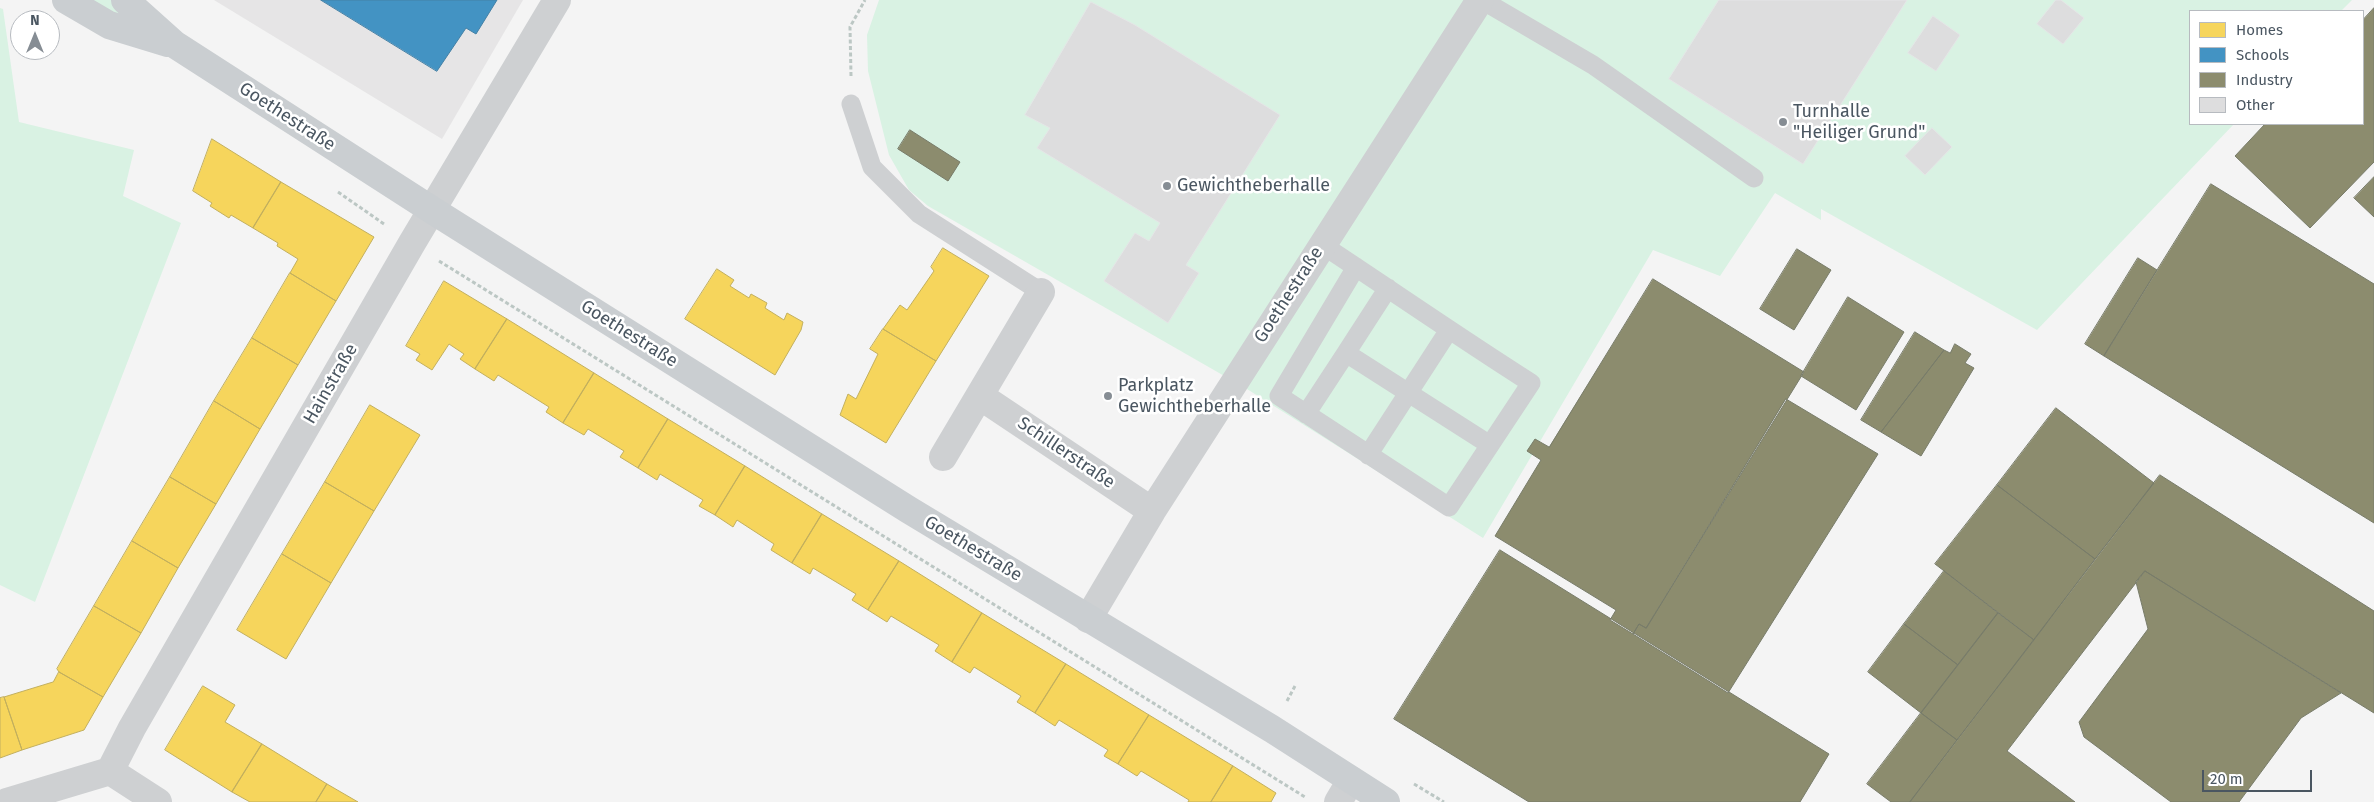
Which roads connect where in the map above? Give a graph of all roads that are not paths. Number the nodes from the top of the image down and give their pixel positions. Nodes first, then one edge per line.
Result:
1 (66, 0) edge
2 (124, 0) edge
3 (558, 0) edge
4 (1481, 0) edge
5 (174, 44) junction
6 (851, 104) road end
7 (1754, 178) dead end
8 (432, 210) junction
9 (1322, 244) junction
10 (1356, 267) junction
11 (1388, 288) junction
12 (1041, 292) joint
13 (1449, 330) junction
14 (1346, 353) junction
15 (1409, 392) junction
16 (980, 396) junction
17 (1306, 414) junction
18 (1490, 445) junction
19 (1368, 455) junction
20 (943, 457) dead end
21 (1152, 510) junction
22 (1088, 619) junction
23 (110, 771) junction
24 (1345, 791) edge
25 (7, 802) edge
26 (158, 802) edge
27 (1386, 802) edge

1 - 5 main road, Goethestraße
2 - 5 main road, Goethestraße
3 - 8 street, Hainstraße
4 - 7 lane
4 - 9 street, Goethestraße
5 - 8 main road, Goethestraße
6 - 12 lane
8 - 22 main road, Goethestraße
8 - 23 street, Hainstraße
9 - 10 lane
9 - 21 street, Goethestraße
10 - 11 lane
10 - 17 lane
11 - 13 lane
11 - 14 lane
12 - 16 street
13 - 15 lane
13 - 18 lane
14 - 15 lane
14 - 17 lane
15 - 18 lane
15 - 19 lane
16 - 20 street
16 - 21 street, Schillerstraße
17 - 19 lane
18 - 19 lane
21 - 22 street, Goethestraße
22 - 24 main road, Goethestraße
23 - 25 street
23 - 26 street
24 - 27 main road, Goethestraße

